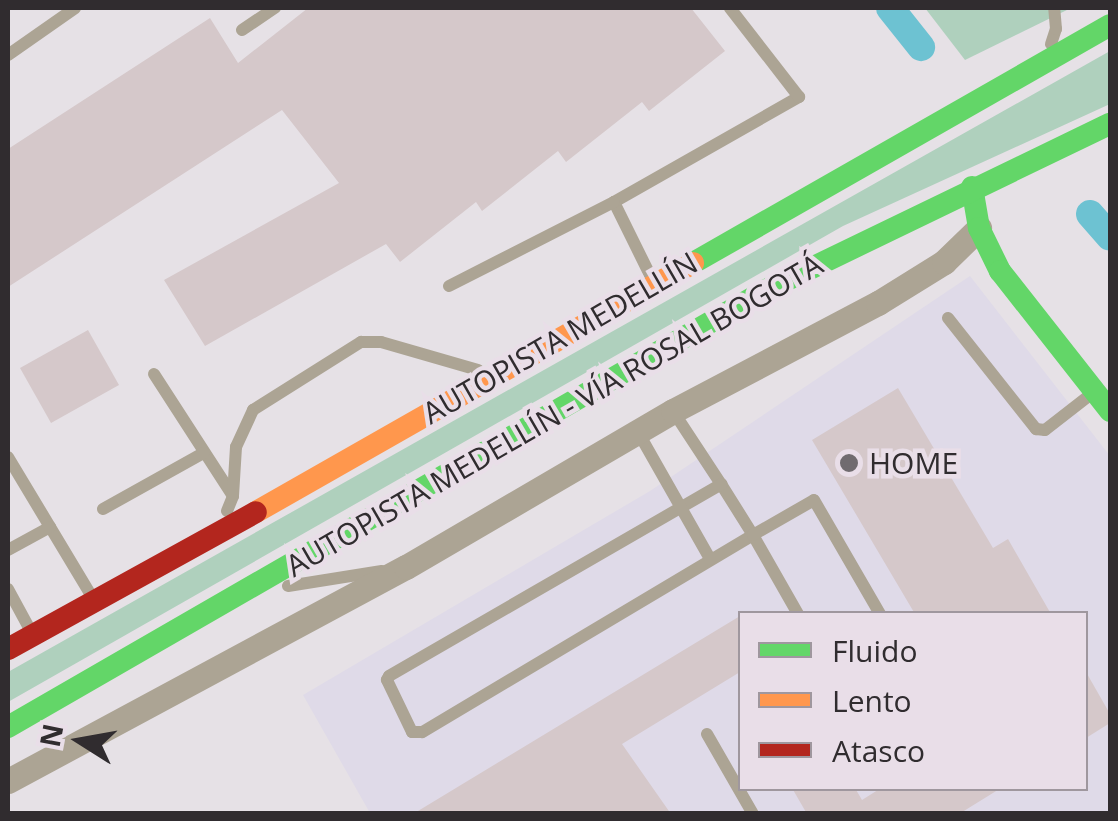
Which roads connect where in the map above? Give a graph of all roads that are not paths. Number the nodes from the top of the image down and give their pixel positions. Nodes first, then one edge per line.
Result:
1 (74, 8) edge
2 (275, 8) edge
3 (730, 8) edge
4 (1054, 8) edge
5 (1110, 25) edge
6 (242, 30) dead end
7 (8, 55) edge
8 (1045, 62) junction
9 (1110, 124) edge
10 (972, 188) junction
11 (614, 202) junction
12 (980, 228) junction
13 (654, 284) junction
14 (449, 286) dead end
15 (948, 318) dead end
16 (154, 374) dead end
17 (495, 375) junction
18 (1095, 391) junction
19 (673, 411) junction
20 (1110, 411) edge
21 (638, 432) junction
22 (204, 453) junction
23 (8, 457) edge
24 (720, 484) junction
25 (232, 496) junction
26 (681, 508) junction
27 (104, 509) dead end
28 (50, 527) junction
29 (218, 534) junction
30 (753, 534) junction
31 (8, 550) edge
32 (710, 559) junction
33 (406, 567) junction
34 (8, 589) edge
35 (242, 593) junction
36 (95, 601) junction
37 (796, 611) edge
38 (878, 611) edge
39 (33, 634) junction
40 (8, 649) edge
41 (8, 727) edge
42 (707, 734) dead end
43 (8, 782) edge
44 (738, 787) edge
45 (740, 791) edge
46 (754, 814) edge

1 - 7 lane
2 - 6 lane
3 - 11 lane
4 - 8 lane
5 - 8 main road, AUTOPISTA MEDELLÍN
8 - 13 main road, AUTOPISTA MEDELLÍN
9 - 10 main road, AUTOPISTA MEDELLÍN - VÍA ROSAL BOGOTÁ
10 - 12 main road
10 - 35 main road, AUTOPISTA MEDELLÍN - VÍA ROSAL BOGOTÁ
11 - 13 lane
11 - 14 lane
12 - 18 main road
12 - 19 street
13 - 17 main road, AUTOPISTA MEDELLÍN
15 - 18 lane
16 - 22 lane
17 - 25 lane
17 - 29 main road, AUTOPISTA MEDELLÍN
18 - 20 main road
19 - 21 street
19 - 24 lane
21 - 26 lane
21 - 33 street
22 - 25 lane
22 - 27 lane
23 - 28 lane
24 - 26 lane
24 - 30 lane
25 - 29 lane
26 - 32 lane
26 - 32 lane
28 - 31 lane
28 - 36 lane
29 - 36 main road, AUTOPISTA MEDELLÍN
30 - 32 lane
30 - 37 lane
30 - 38 lane
33 - 35 lane
33 - 43 street
34 - 39 lane
35 - 41 main road, AUTOPISTA MEDELLÍN - VÍA ROSAL BOGOTÁ
36 - 39 main road, AUTOPISTA MEDELLÍN
39 - 40 main road, AUTOPISTA MEDELLÍN
42 - 44 lane
45 - 46 lane

